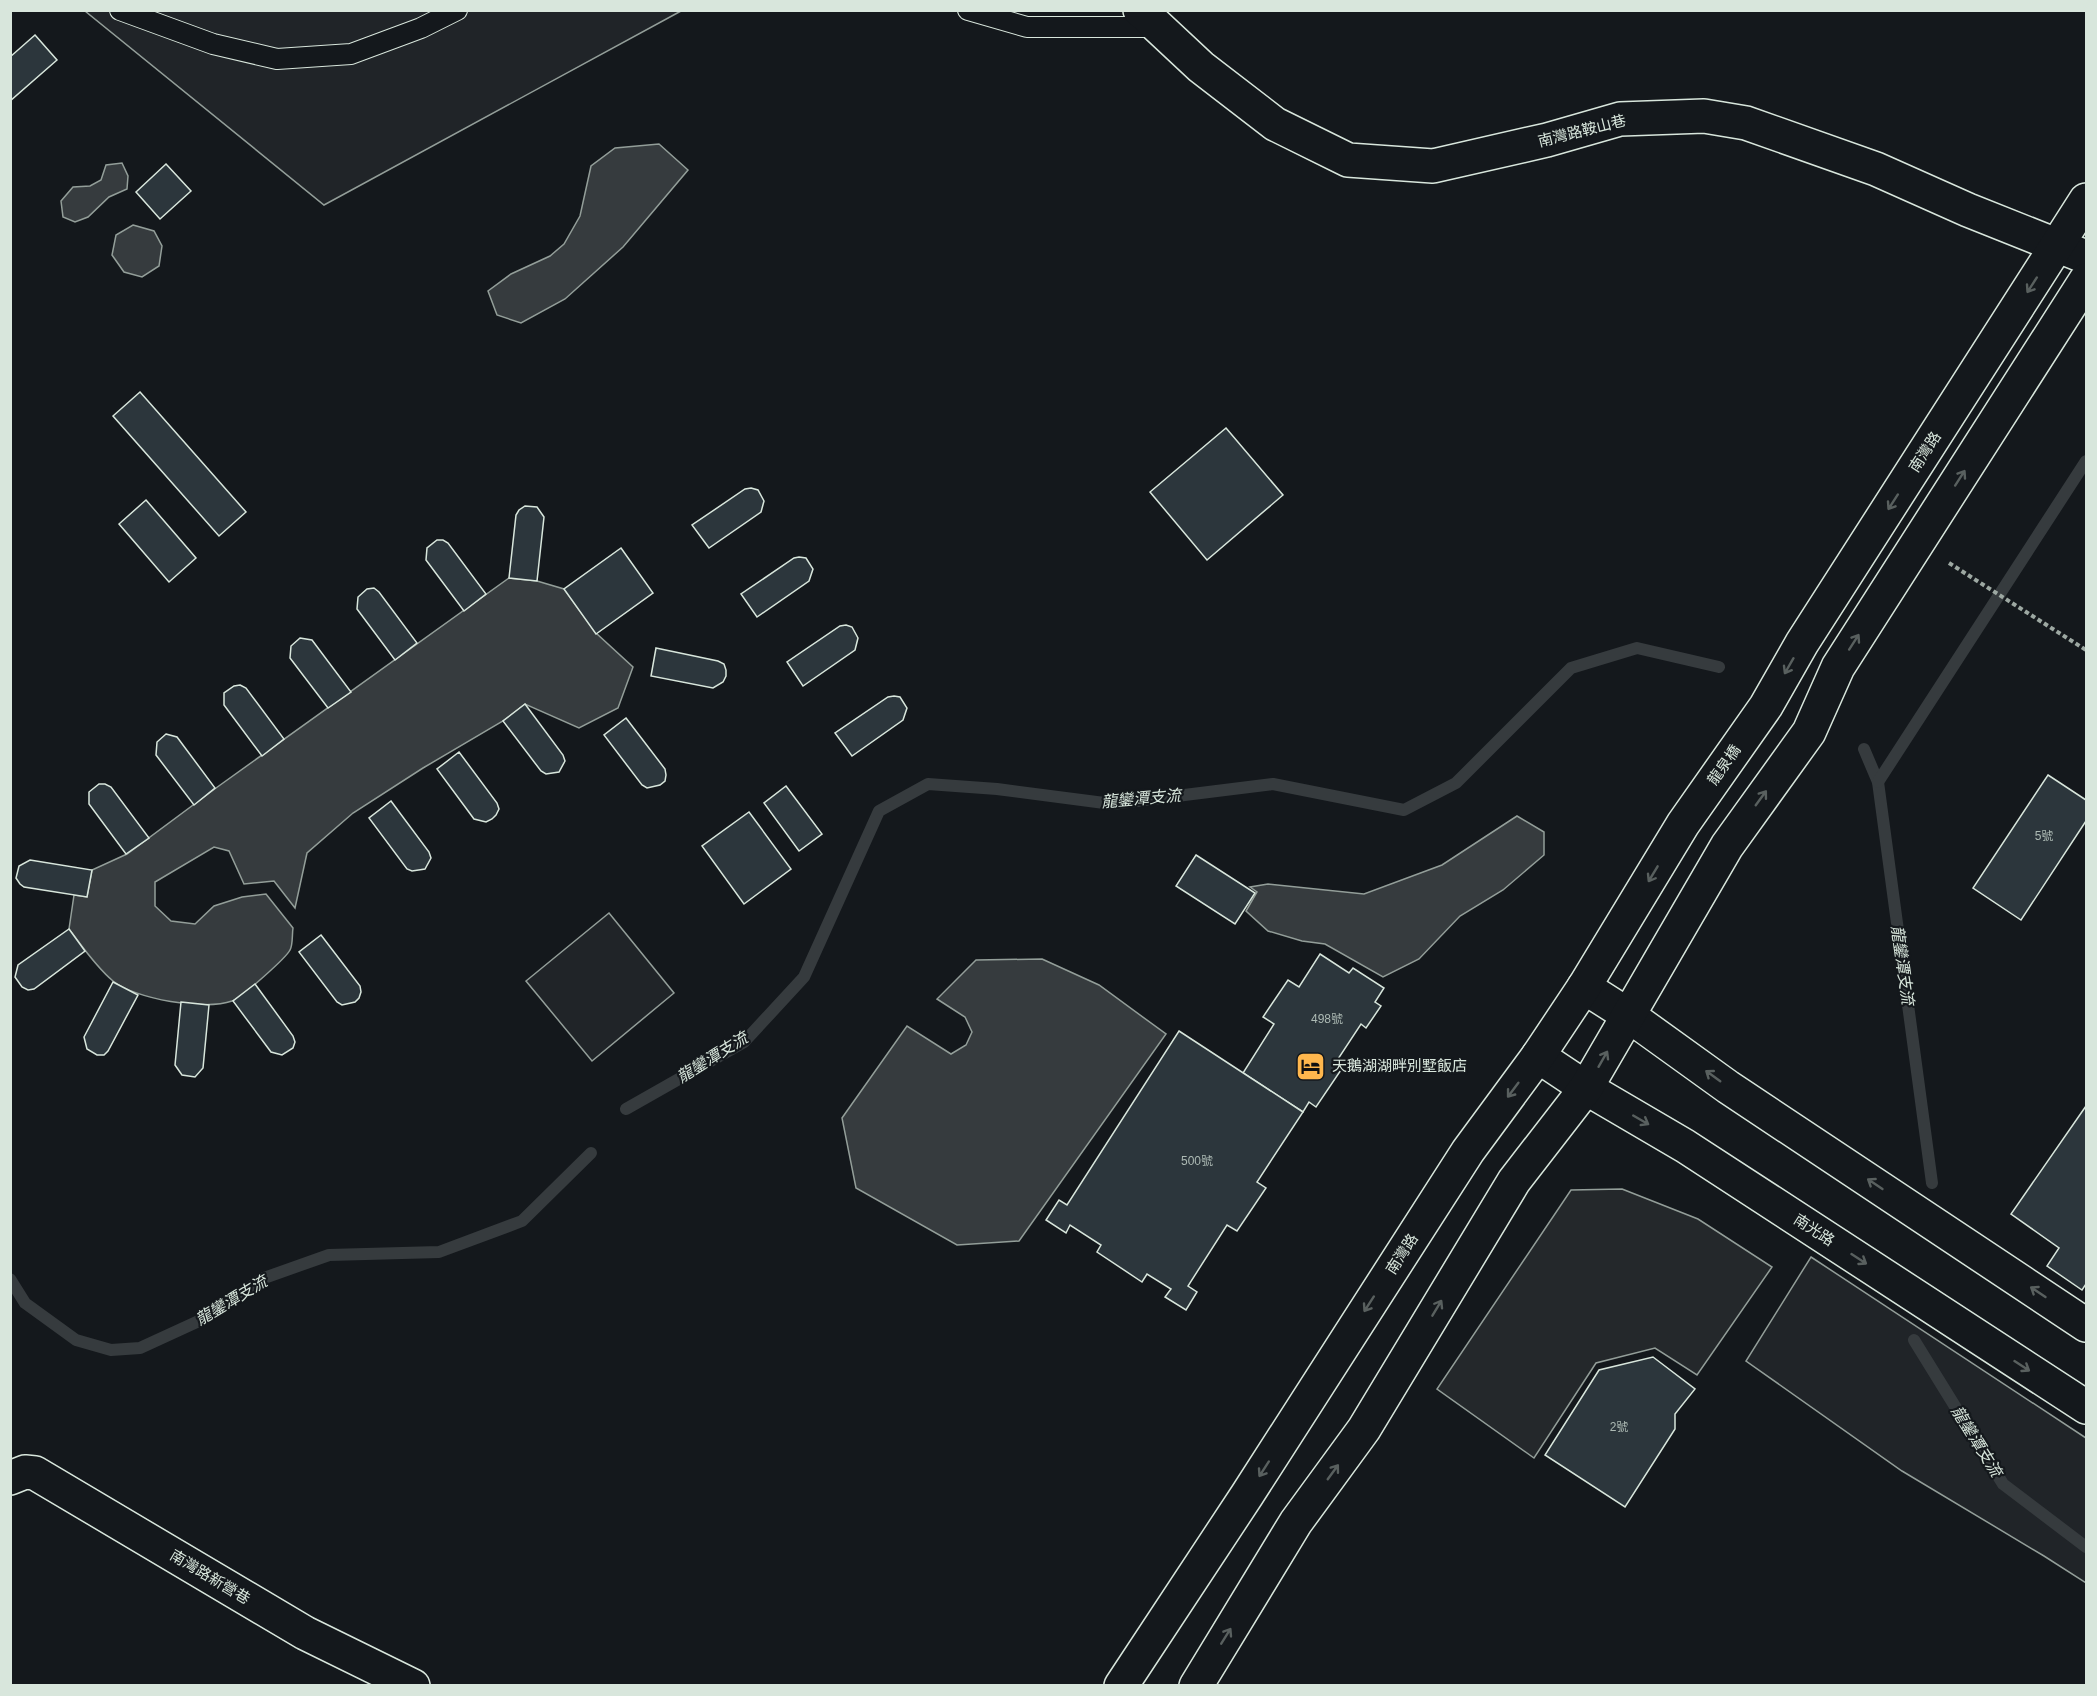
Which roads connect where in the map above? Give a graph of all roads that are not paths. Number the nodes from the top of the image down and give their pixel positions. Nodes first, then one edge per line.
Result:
1 (120, 10) edge
2 (457, 10) edge
3 (968, 10) edge
4 (1148, 19) edge
5 (2086, 200) edge
6 (2072, 251) edge
7 (2086, 280) edge
8 (1766, 706) joint
9 (1683, 824) joint
10 (1584, 987) junction
11 (1628, 1015) junction
12 (1538, 1056) junction
13 (1586, 1088) junction
14 (2086, 1325) edge
15 (2086, 1407) edge
16 (10, 1478) edge
17 (412, 1686) edge
18 (1121, 1686) edge
19 (1196, 1686) edge

1 - 2 lane
3 - 4 lane
4 - 6 main road, 南灣路鞍山巷
5 - 6 main road, 南灣路
6 -> 8 main road, 南灣路
11 -> 7 main road
8 - 9 main road, 龍泉橋
9 -> 10 main road, 南灣路
10 - 11 main road
10 - 12 main road, 南灣路
13 -> 11 main road
14 -> 11 main road
12 - 13 main road, 南光路
12 -> 18 main road, 南灣路
13 -> 15 main road, 南光路
19 -> 13 main road
16 - 17 main road, 南灣路新營巷

